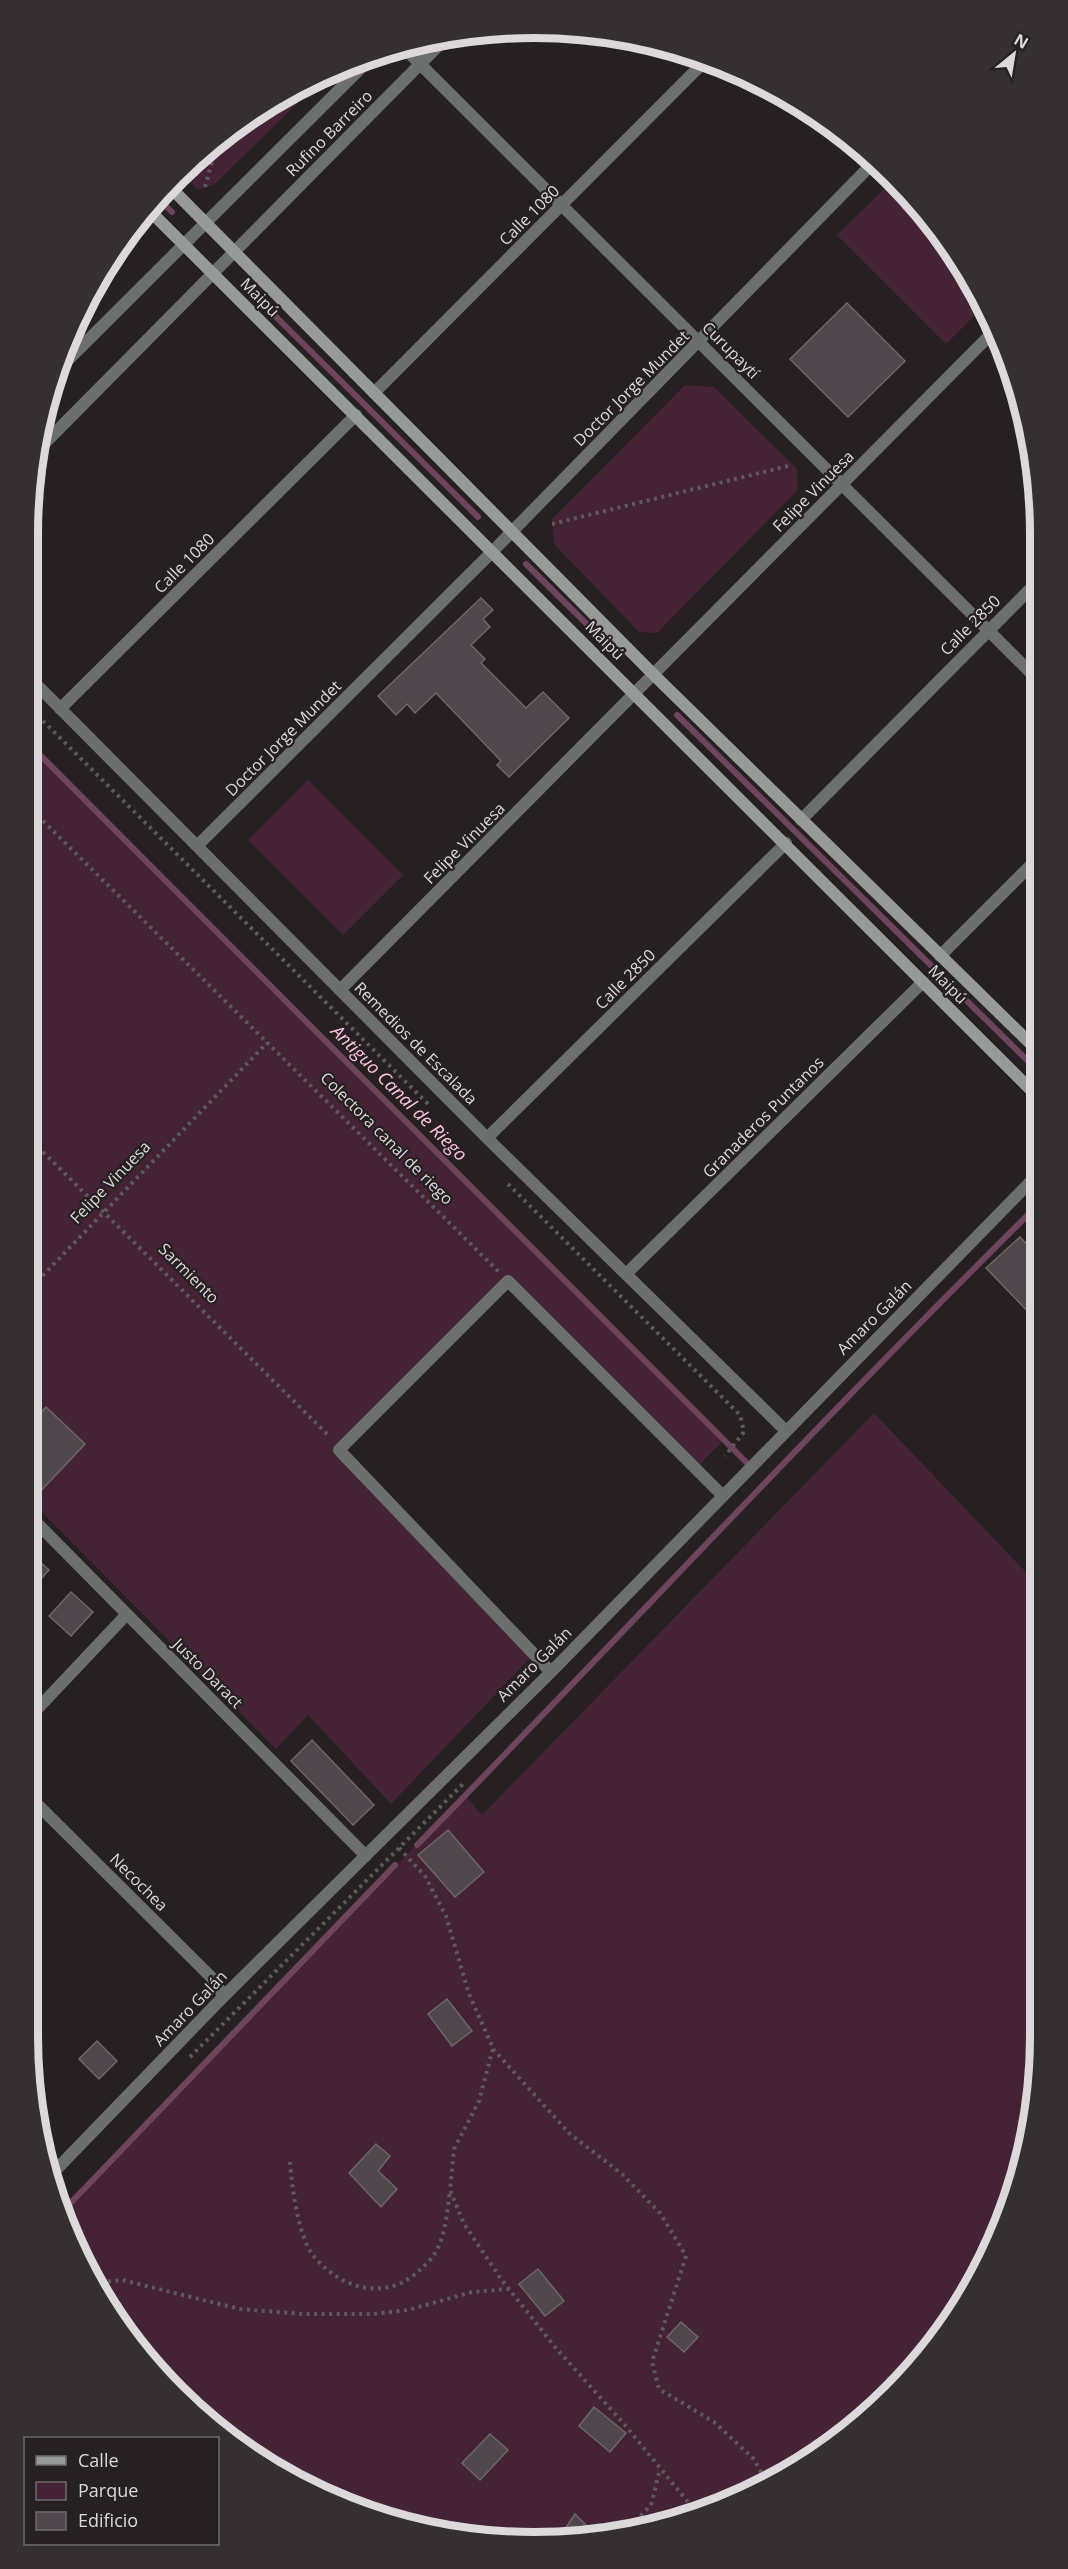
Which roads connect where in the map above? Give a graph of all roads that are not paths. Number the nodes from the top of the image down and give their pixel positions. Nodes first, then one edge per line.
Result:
1 (437, 47) edge
2 (409, 53) edge
3 (420, 64) junction
4 (700, 66) edge
5 (360, 69) edge
6 (868, 168) edge
7 (175, 192) edge
8 (562, 205) junction
9 (154, 215) edge
10 (206, 222) junction
11 (184, 245) junction
12 (234, 252) junction
13 (213, 274) junction
14 (989, 336) edge
15 (699, 342) junction
16 (70, 358) edge
17 (374, 393) junction
18 (356, 415) junction
19 (46, 442) edge
20 (842, 485) junction
21 (510, 531) junction
22 (493, 551) junction
23 (1030, 589) edge
24 (988, 631) junction
25 (1030, 672) edge
26 (654, 675) junction
27 (38, 686) edge
28 (635, 693) junction
29 (60, 708) junction
30 (801, 820) junction
31 (786, 843) junction
32 (196, 846) junction
33 (1030, 866) edge
34 (940, 956) junction
35 (923, 982) junction
36 (340, 990) junction
37 (1030, 1043) edge
38 (1030, 1089) edge
39 (488, 1138) junction
40 (1030, 1182) edge
41 (626, 1274) junction
42 (785, 1430) junction
43 (722, 1495) junction
44 (38, 1524) edge
45 (127, 1614) junction
46 (551, 1672) junction
47 (38, 1708) edge
48 (38, 1805) edge
49 (366, 1856) junction
50 (224, 1996) junction
51 (56, 2170) edge

1 - 3 street, Rufino Barreiro
2 - 3 street, Curupaytí
3 - 8 street, Curupaytí
3 - 12 street, Rufino Barreiro
4 - 8 street, Calle 1080
5 - 10 street, Rufino Barreiro
6 - 15 street, Doctor Jorge Mundet
7 - 10 street, Maipú
8 - 15 street, Curupaytí
8 - 17 street, Calle 1080
9 - 11 street, Maipú
10 - 11 street, Rufino Barreiro
10 - 12 street, Maipú
11 - 13 street, Maipú
11 - 16 street
12 - 13 street, Rufino Barreiro
12 - 17 street, Maipú
13 - 18 street, Maipú
13 - 19 street
14 - 20 street, Felipe Vinuesa
15 - 20 street, Curupaytí
15 - 21 street, Doctor Jorge Mundet
17 - 21 street, Maipú
18 - 22 street, Maipú
18 - 29 street, Calle 1080
20 - 24 street, Curupaytí
20 - 26 street, Felipe Vinuesa
21 - 22 street, Doctor Jorge Mundet
21 - 26 street, Maipú
22 - 28 street, Maipú
22 - 32 street, Doctor Jorge Mundet
23 - 24 street, Calle 2850
24 - 25 street, Curupaytí
24 - 30 street, Calle 2850
26 - 28 street, Felipe Vinuesa
26 - 30 street, Maipú
27 - 29 street, Remedios de Escalada
28 - 31 street, Maipú
28 - 36 street, Felipe Vinuesa
29 - 32 street, Remedios de Escalada
30 - 34 street, Maipú
31 - 35 street, Maipú
31 - 39 street, Calle 2850
32 - 36 street, Remedios de Escalada
33 - 34 street
34 - 37 street, Maipú
35 - 38 street, Maipú
35 - 41 street, Granaderos Puntanos
36 - 39 street, Remedios de Escalada
39 - 41 street, Remedios de Escalada
40 - 42 street, Amaro Galán
41 - 42 street, Remedios de Escalada
42 - 43 street, Amaro Galán
43 - 46 street, Amaro Galán
43 - 46 street
44 - 45 street, Justo Daract
45 - 47 street
45 - 49 street, Justo Daract
46 - 49 street, Amaro Galán
48 - 50 street, Necochea
49 - 50 street, Amaro Galán
50 - 51 street, Amaro Galán

